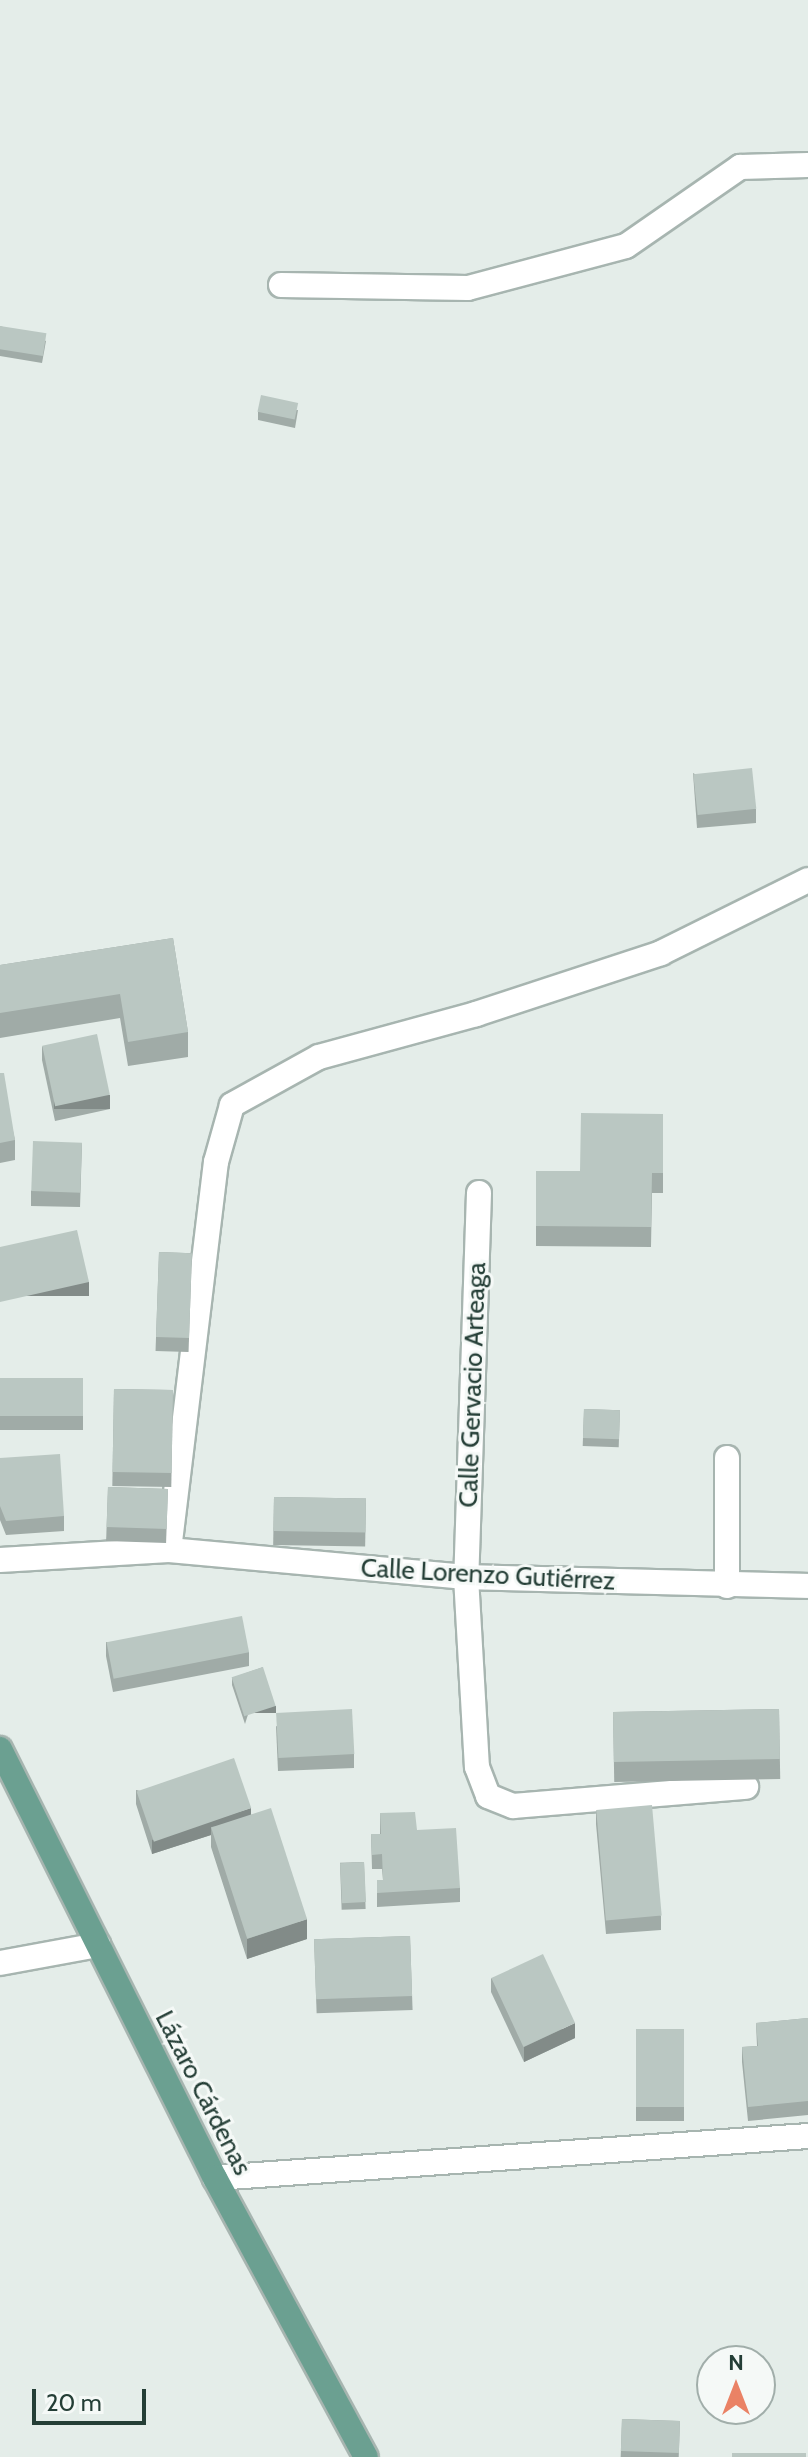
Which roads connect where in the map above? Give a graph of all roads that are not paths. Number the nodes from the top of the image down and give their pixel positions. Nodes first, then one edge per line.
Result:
1 (808, 165) edge
2 (281, 285) dead end
3 (808, 880) edge
4 (479, 1193) dead end
5 (727, 1458) dead end
6 (169, 1550) junction
7 (0, 1560) edge
8 (466, 1577) junction
9 (727, 1586) junction
10 (808, 1586) edge
11 (0, 1749) edge
12 (746, 1787) edge
13 (98, 1945) junction
14 (0, 1963) edge
15 (808, 2136) edge
16 (215, 2178) junction
17 (366, 2457) edge

1 - 2 street
3 - 6 street
4 - 8 street, Calle Gervacio Arteaga
5 - 9 street
6 - 7 street, Calle Lorenzo Gutiérrez
6 - 8 street, Calle Lorenzo Gutiérrez
8 - 9 street, Calle Lorenzo Gutiérrez
8 - 12 street, Calle Gervacio Arteaga
9 - 10 street, Calle Lorenzo Gutiérrez
11 - 13 main road, Lázaro Cárdenas
13 - 14 street
13 - 16 main road, Lázaro Cárdenas
15 - 16 street
16 - 17 main road, Lázaro Cárdenas

